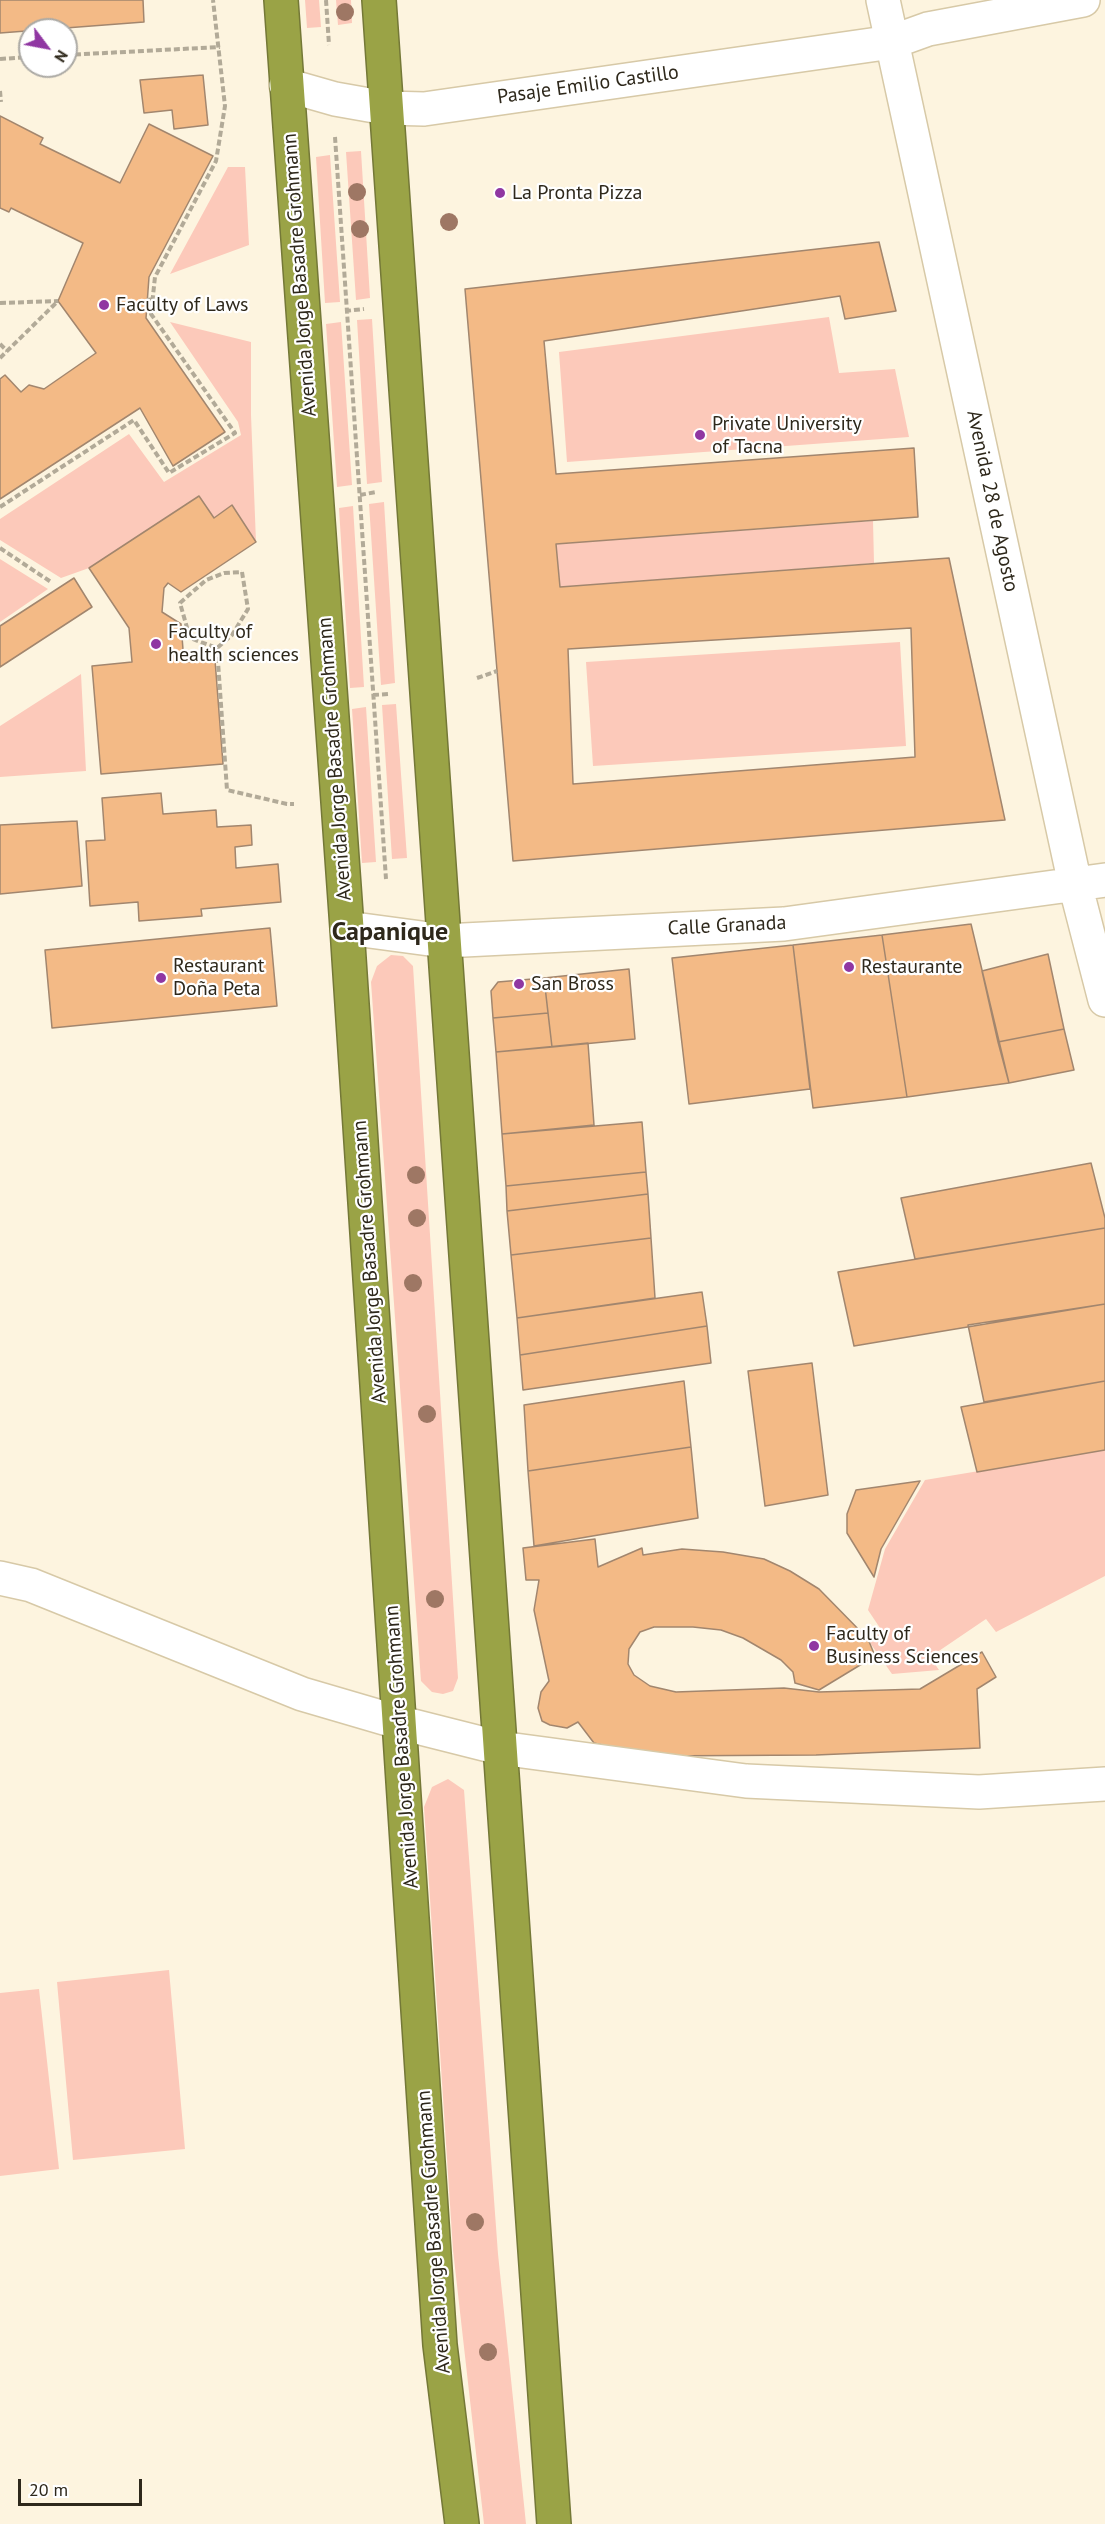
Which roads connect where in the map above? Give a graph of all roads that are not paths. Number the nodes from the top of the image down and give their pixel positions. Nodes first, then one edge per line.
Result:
1 (281, 0) edge
2 (379, 0) edge
3 (884, 0) edge
4 (1083, 0) edge
5 (892, 42) junction
6 (286, 85) junction
7 (386, 108) junction
8 (1090, 882) edge
9 (347, 928) junction
10 (444, 941) junction
11 (1105, 1000) edge
12 (0, 1578) edge
13 (401, 1723) junction
14 (500, 1748) junction
15 (1105, 1784) edge
16 (462, 2524) edge
17 (554, 2524) edge

1 - 6 highway, Avenida Jorge Basadre Grohmann
2 - 7 highway
3 - 5 street, Avenida 28 de Agosto
4 - 5 street, Pasaje Emilio Castillo
5 - 7 street, Pasaje Emilio Castillo
5 - 8 street, Avenida 28 de Agosto
6 - 7 street, Pasaje Emilio Castillo
6 - 9 highway, Avenida Jorge Basadre Grohmann
7 - 10 highway
8 - 10 street, Calle Granada
8 - 11 street, Avenida 28 de Agosto
9 - 10 street, Calle Granada
9 - 13 highway, Avenida Jorge Basadre Grohmann
10 - 14 highway
12 - 13 street
13 - 14 street
13 - 16 highway, Avenida Jorge Basadre Grohmann
14 - 15 street
14 - 17 highway

